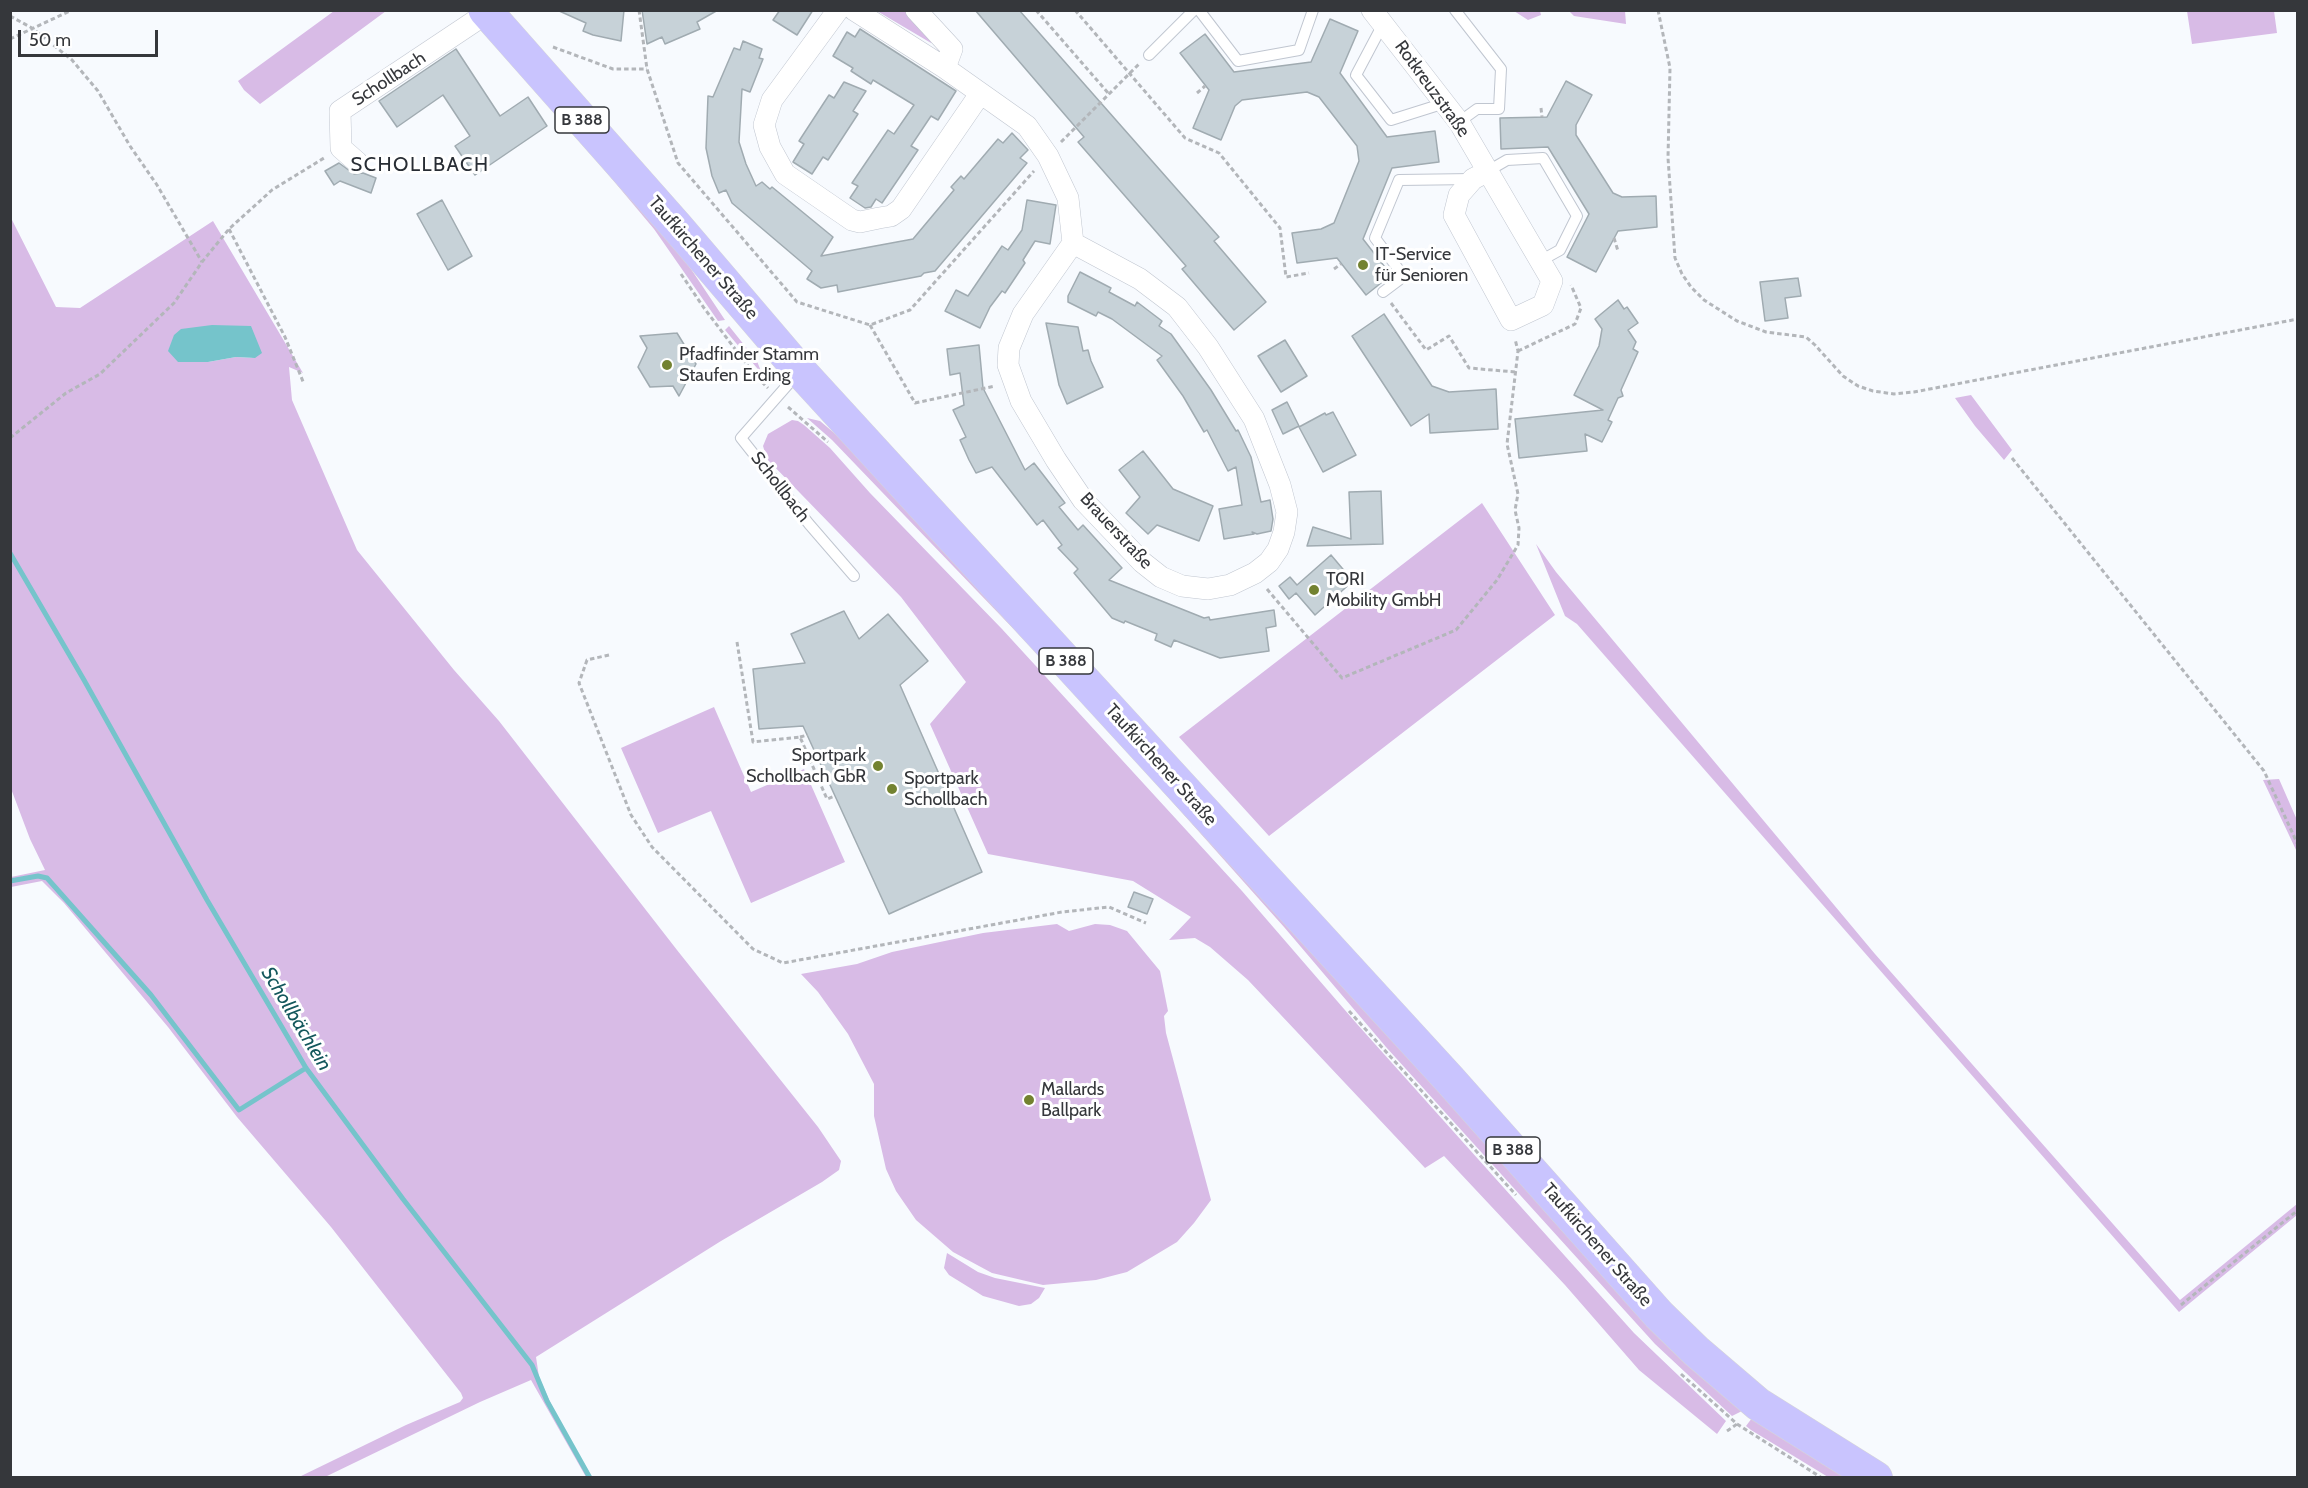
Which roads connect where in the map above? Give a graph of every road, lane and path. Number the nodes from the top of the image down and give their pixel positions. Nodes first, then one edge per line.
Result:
1 (72, 10) edge
2 (639, 10) edge
3 (838, 10) edge
4 (854, 10) edge
5 (916, 10) edge
6 (1036, 10) edge
7 (1075, 10) edge
8 (1196, 10) edge
9 (1313, 10) edge
10 (1455, 10) edge
11 (1658, 10) edge
12 (486, 12) edge
13 (10, 16) edge
14 (1378, 17) edge
15 (32, 28) junction
16 (10, 39) edge
17 (549, 44) dead end
18 (1149, 54) joint
19 (945, 68) junction
20 (646, 69) junction
21 (1129, 75) junction
22 (1205, 86) dead end
23 (1197, 93) dead end
24 (980, 94) junction
25 (1109, 94) junction
26 (1445, 103) junction
27 (1541, 108) dead end
28 (1542, 117) dead end
29 (1459, 122) junction
30 (341, 148) junction
31 (1048, 156) junction
32 (357, 162) dead end
33 (1481, 175) junction
34 (229, 229) junction
35 (1614, 238) dead end
36 (1073, 243) junction
37 (1618, 250) dead end
38 (1540, 261) junction
39 (202, 262) junction
40 (1341, 264) dead end
41 (1334, 269) dead end
42 (1309, 273) dead end
43 (1571, 284) dead end
44 (1383, 292) joint
45 (2298, 319) edge
46 (1511, 320) junction
47 (870, 325) junction
48 (1518, 351) junction
49 (800, 371) junction
50 (1515, 372) junction
51 (1013, 381) junction
52 (304, 384) dead end
53 (10, 438) edge
54 (2012, 458) dead end
55 (1255, 573) junction
56 (854, 576) dead end
57 (737, 642) dead end
58 (609, 655) dead end
59 (808, 735) dead end
60 (800, 737) junction
61 (835, 796) dead end
62 (2298, 845) edge
63 (1146, 922) dead end
64 (2298, 1210) edge
65 (2181, 1305) dead end
66 (1876, 1478) edge

1 - 15 path
2 - 20 path
3 - 24 street
4 - 19 street
5 - 19 street
6 - 25 path
7 - 21 path
8 - 9 lane
8 - 18 lane
10 - 29 lane
11 - 45 path
12 - 30 street, Schollbach
12 - 49 main road, Taufkirchener Straße / B 388
13 - 15 path
14 - 26 street, Rotkreuzstraße
14 - 26 lane
15 - 16 path
15 - 39 path
17 - 20 path
18 - 21 path
19 - 24 street
20 - 47 path
21 - 25 path
21 - 42 path
22 - 23 path
24 - 31 street
25 - 31 path
26 - 29 street, Rotkreuzstraße
27 - 28 path
29 - 33 street, Rotkreuzstraße
30 - 32 street
30 - 34 path
31 - 36 street
31 - 47 path
33 - 38 street, Rotkreuzstraße
33 - 38 lane
33 - 44 lane
33 - 46 street
34 - 39 path
34 - 52 path
35 - 37 path
36 - 51 street, Brauerstraße
36 - 55 street, Brauerstraße
38 - 46 street, Rotkreuzstraße
39 - 53 path
40 - 41 path
43 - 48 path
44 - 50 path
46 - 48 path
47 - 51 path
48 - 50 path
49 - 56 lane, Schollbach
49 - 66 main road, Taufkirchener Straße / B 388
50 - 55 path
51 - 55 street, Brauerstraße
54 - 62 path
57 - 60 path
58 - 63 path
59 - 60 path
60 - 61 path
64 - 65 path

